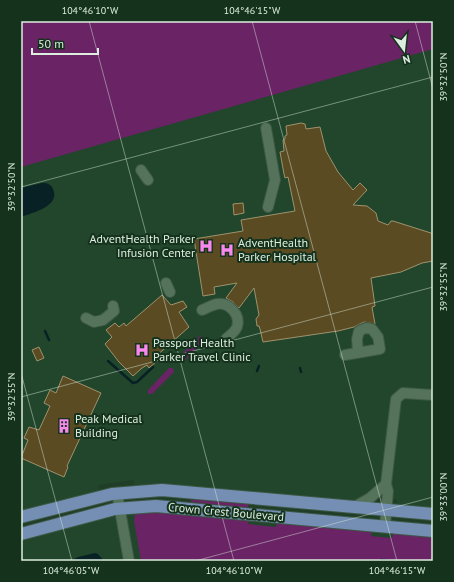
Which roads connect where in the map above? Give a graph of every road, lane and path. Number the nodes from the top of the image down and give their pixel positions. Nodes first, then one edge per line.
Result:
1 (266, 128) dead end
2 (141, 170) dead end
3 (148, 180) dead end
4 (268, 207) dead end
5 (113, 306) dead end
6 (202, 310) dead end
7 (86, 318) dead end
8 (226, 339) dead end
9 (358, 353) junction
10 (344, 355) dead end
11 (433, 395) edge
12 (386, 484) junction
13 (117, 493) junction
14 (262, 498) junction
15 (354, 507) junction
16 (120, 509) junction
17 (387, 510) junction
18 (261, 514) junction
19 (433, 514) edge
20 (21, 517) edge
21 (385, 526) junction
22 (433, 531) edge
23 (21, 534) edge
24 (129, 561) edge

1 - 4 street
2 - 3 street
5 - 7 street
6 - 8 street
9 - 9 street
9 - 10 street
11 - 12 street
12 - 15 street
12 - 17 street
13 - 14 main road, Crown Crest Boulevard
13 - 16 street
13 - 20 main road, Crown Crest Boulevard
14 - 15 main road, Crown Crest Boulevard
14 - 18 street
15 - 17 main road, Crown Crest Boulevard
16 - 18 main road, Crown Crest Boulevard
16 - 23 main road, Crown Crest Boulevard
16 - 24 street
17 - 19 main road, Crown Crest Boulevard
17 - 21 street
18 - 21 main road, Crown Crest Boulevard
21 - 22 main road, Crown Crest Boulevard

